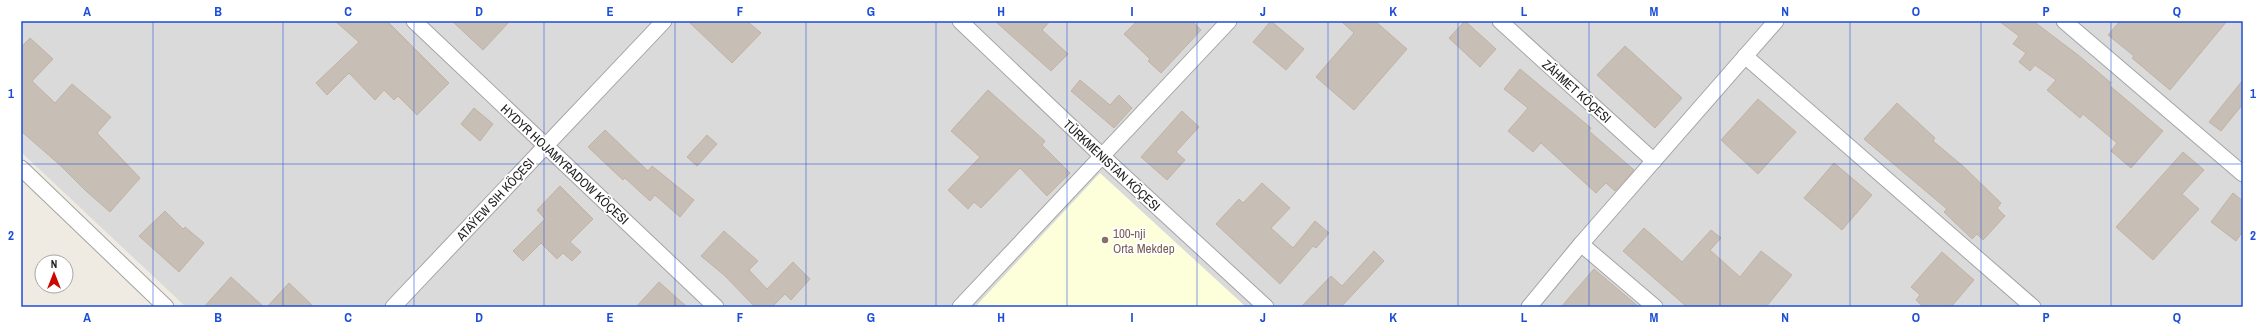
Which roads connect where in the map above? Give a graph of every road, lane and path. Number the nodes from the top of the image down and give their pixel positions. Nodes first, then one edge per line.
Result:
1 (414, 21) edge
2 (664, 21) edge
3 (960, 21) edge
4 (1229, 21) edge
5 (1500, 21) edge
6 (1776, 21) edge
7 (2064, 21) edge
8 (1745, 56) junction
9 (545, 146) junction
10 (1102, 156) junction
11 (1654, 160) junction
12 (21, 168) edge
13 (2243, 174) edge
14 (1581, 244) junction
15 (166, 307) edge
16 (393, 307) edge
17 (716, 307) edge
18 (960, 307) edge
19 (1266, 307) edge
20 (1529, 307) edge
21 (1655, 307) edge
22 (2033, 307) edge

1 - 9 street, HYDYR HOJAMYRADOW KÖÇESI
2 - 9 street, ATAÝEW SIH KÖÇESI
3 - 10 street, TÜRKMENISTAN KÖÇESI
4 - 10 street
5 - 11 street, ZÄHMET KÖÇESI
6 - 8 street
7 - 13 street
8 - 11 street
8 - 22 street
9 - 16 street, ATAÝEW SIH KÖÇESI
9 - 17 street, HYDYR HOJAMYRADOW KÖÇESI
10 - 18 street
10 - 19 street, TÜRKMENISTAN KÖÇESI
11 - 14 street
12 - 15 street
14 - 20 street
14 - 21 street

